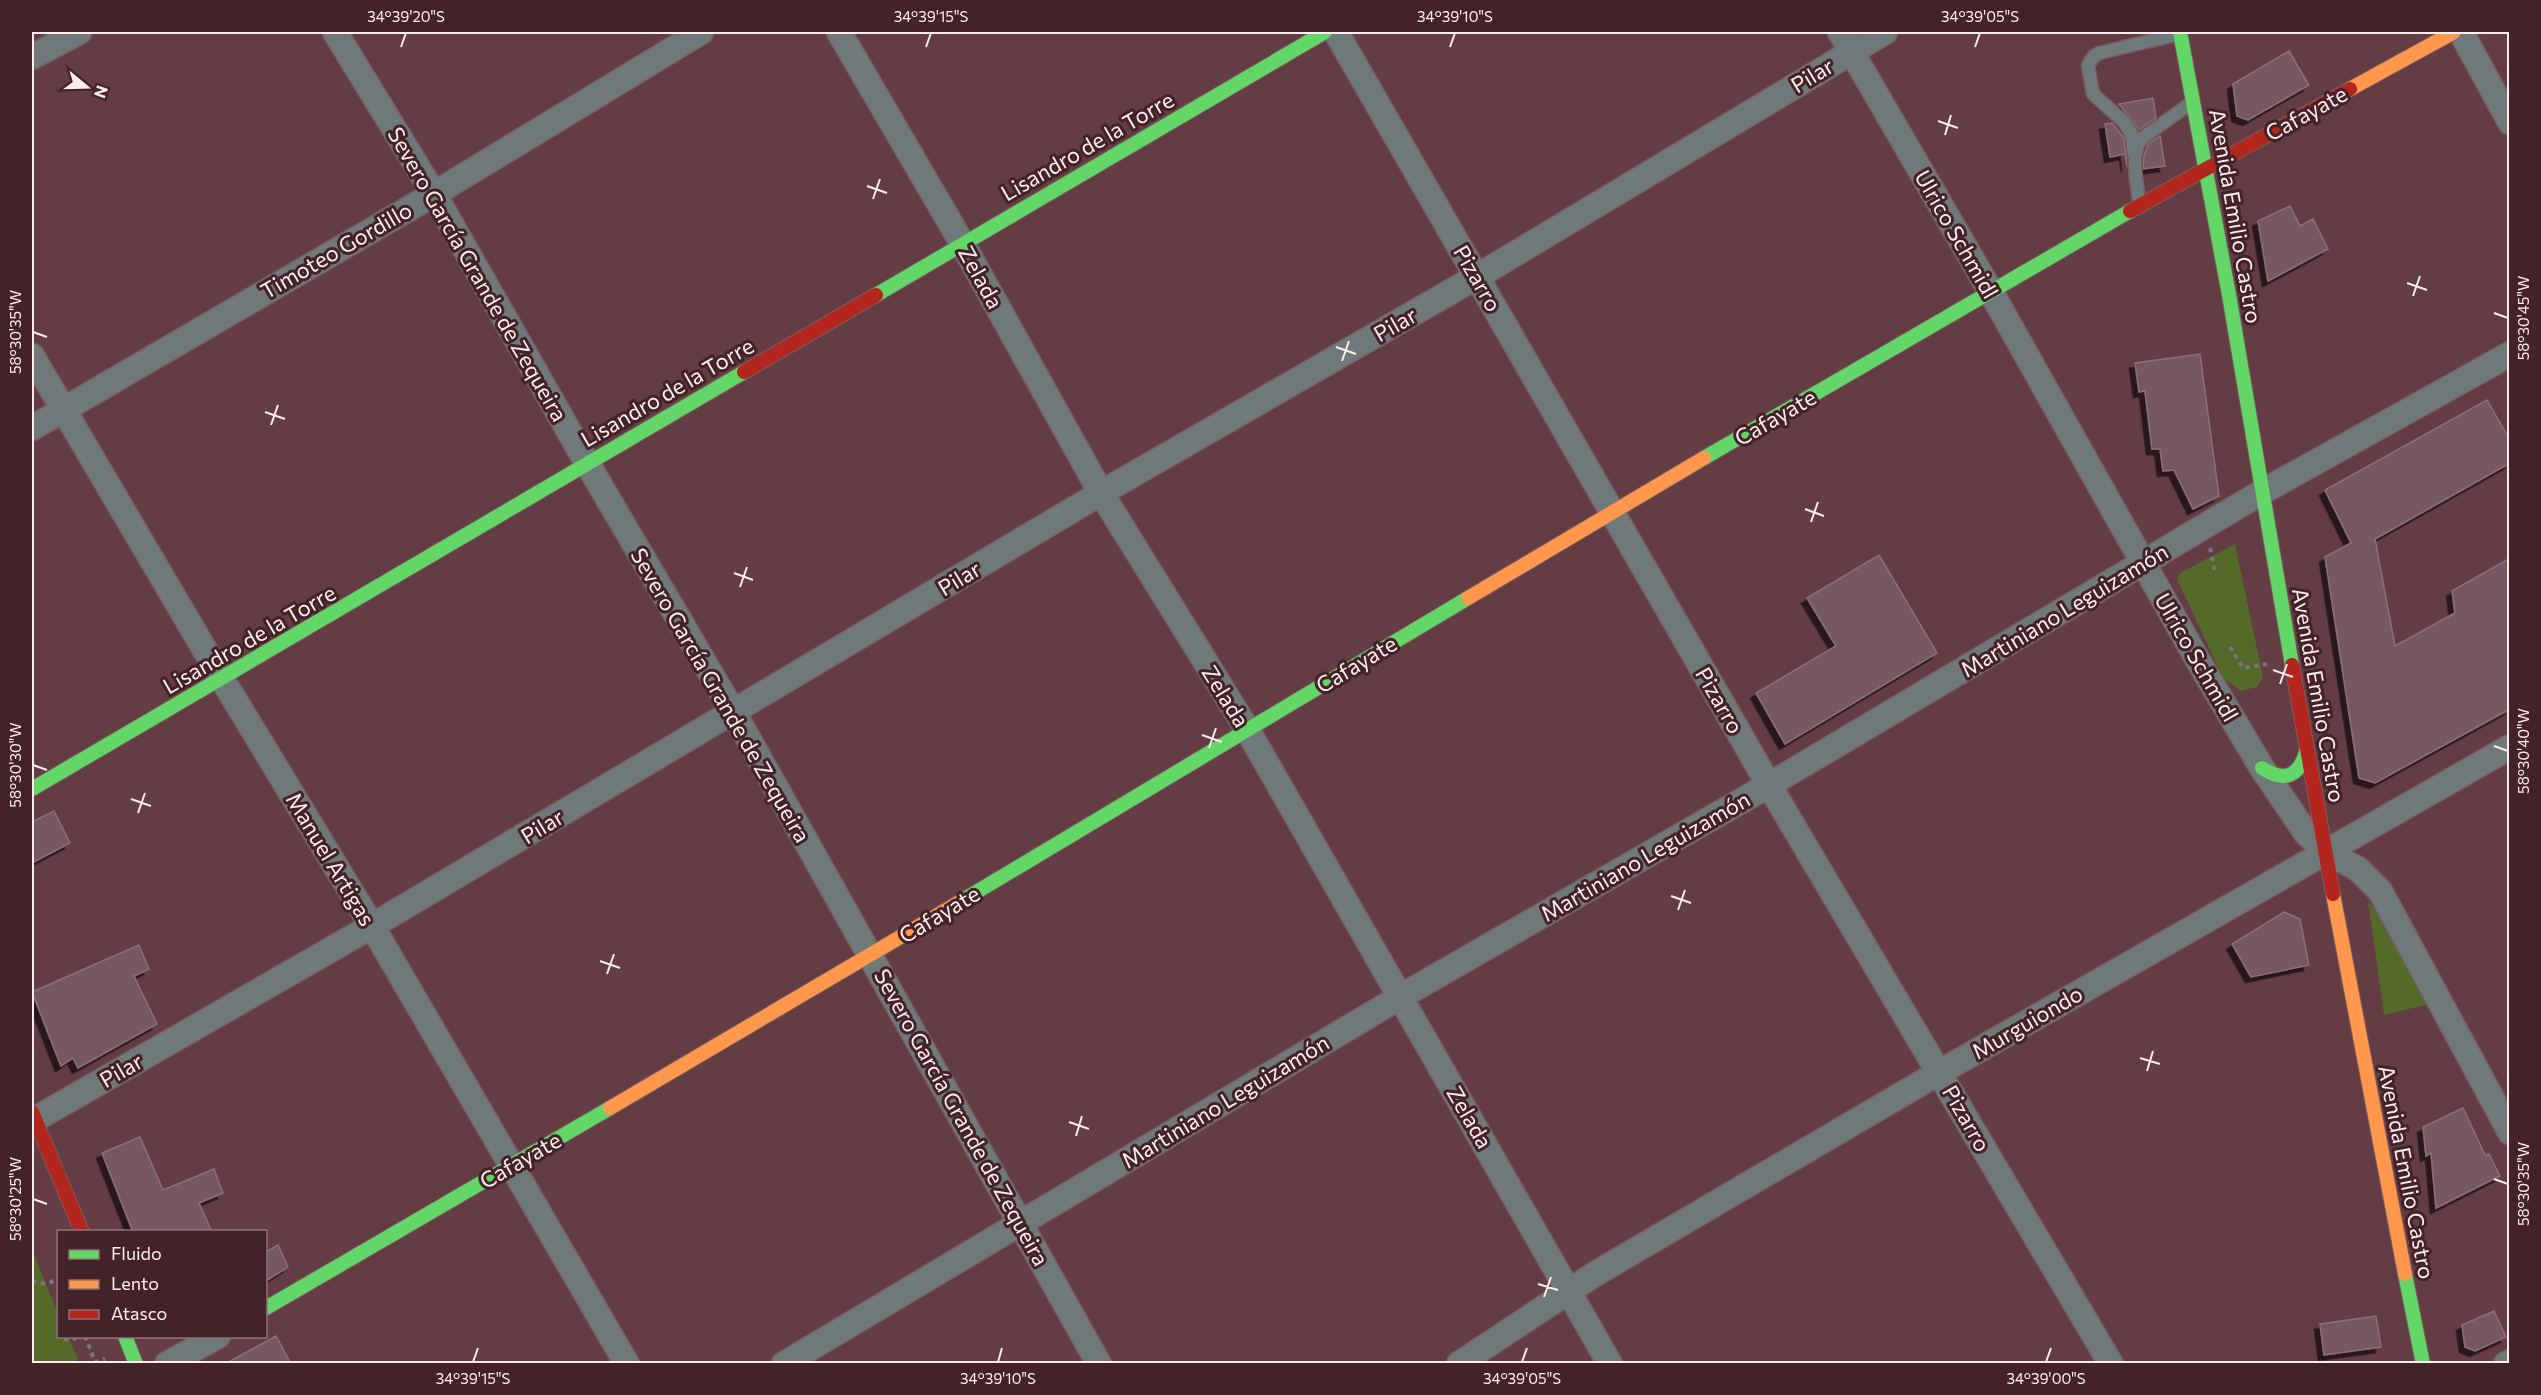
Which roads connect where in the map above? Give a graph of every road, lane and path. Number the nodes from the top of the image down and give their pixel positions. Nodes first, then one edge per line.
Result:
1 (79, 32) edge
2 (335, 32) edge
3 (701, 32) edge
4 (839, 32) edge
5 (1325, 32) edge
6 (1336, 32) edge
7 (1885, 32) edge
8 (2454, 32) edge
9 (2461, 32) edge
10 (2180, 33) edge
11 (1846, 41) edge
12 (32, 57) edge
13 (2195, 100) junction
14 (2510, 122) edge
15 (2134, 154) junction
16 (2208, 166) junction
17 (434, 194) junction
18 (2140, 206) junction
19 (962, 243) junction
20 (1478, 276) junction
21 (1991, 292) junction
22 (2510, 354) edge
23 (32, 356) edge
24 (64, 409) junction
25 (32, 428) edge
26 (586, 463) junction
27 (2262, 492) junction
28 (1101, 493) junction
29 (1612, 512) junction
30 (2142, 563) junction
31 (2230, 647) dead end
32 (2291, 658) junction
33 (222, 680) junction
34 (734, 713) junction
35 (1247, 729) junction
36 (2510, 747) edge
37 (2307, 749) junction
38 (2262, 768) junction
39 (1768, 785) junction
40 (32, 789) edge
41 (2325, 851) junction
42 (372, 926) junction
43 (871, 955) junction
44 (1400, 997) junction
45 (1940, 1072) junction
46 (2504, 1107) edge
47 (32, 1117) edge
48 (2510, 1132) edge
49 (512, 1164) junction
50 (1020, 1222) junction
51 (81, 1230) edge
52 (57, 1279) edge
53 (32, 1281) edge
54 (1570, 1292) junction
55 (267, 1307) edge
56 (76, 1338) edge
57 (126, 1338) edge
58 (214, 1338) edge
59 (64, 1339) dead end
60 (136, 1364) edge
61 (167, 1364) edge
62 (627, 1364) edge
63 (784, 1364) edge
64 (1099, 1364) edge
65 (1459, 1364) edge
66 (1610, 1364) edge
67 (2111, 1364) edge
68 (2423, 1364) edge

1 - 12 street
2 - 17 street, Severo García Grande de Zequeira
3 - 17 street, Timoteo Gordillo
4 - 19 street, Zelada
5 - 19 street, Lisandro de la Torre
6 - 20 street, Pizarro
7 - 11 street, Pilar
8 - 16 street, Cafayate
9 - 14 street
10 - 13 street, Avenida Emilio Castro
10 - 15 lane
11 - 20 street, Pilar
11 - 21 street, Ulrico Schmidl
13 - 15 lane
13 - 16 street, Avenida Emilio Castro
15 - 18 lane
16 - 18 street, Cafayate
16 - 27 street, Avenida Emilio Castro
17 - 24 street, Timoteo Gordillo
17 - 26 street, Severo García Grande de Zequeira
18 - 21 street, Cafayate
19 - 26 street, Lisandro de la Torre
19 - 28 street, Zelada
20 - 28 street, Pilar
20 - 29 street, Pizarro
21 - 29 street, Cafayate
21 - 30 street, Ulrico Schmidl
22 - 27 street, Martiniano Leguizamón
23 - 24 street, Manuel Artigas
24 - 25 street, Timoteo Gordillo
24 - 33 street, Manuel Artigas
26 - 33 street, Lisandro de la Torre
26 - 34 street, Severo García Grande de Zequeira
27 - 30 street, Martiniano Leguizamón
27 - 32 street, Avenida Emilio Castro
28 - 34 street, Pilar
28 - 35 street, Zelada
29 - 35 street, Cafayate
29 - 39 street, Pizarro
30 - 38 street, Ulrico Schmidl
30 - 39 street, Martiniano Leguizamón
31 - 32 path
32 - 37 street, Avenida Emilio Castro
33 - 40 street, Lisandro de la Torre
33 - 42 street, Manuel Artigas
34 - 42 street, Pilar
34 - 43 street, Severo García Grande de Zequeira
35 - 43 street, Cafayate
35 - 44 street, Zelada
36 - 41 street, Murguiondo
37 - 38 street
37 - 41 street, Avenida Emilio Castro
38 - 41 street, Ulrico Schmidl
39 - 44 street, Martiniano Leguizamón
39 - 45 street, Pizarro
41 - 45 street, Murguiondo
41 - 46 street, Ulrico Schmidl
41 - 68 street, Avenida Emilio Castro
42 - 47 street, Pilar
42 - 49 street, Manuel Artigas
43 - 49 street, Cafayate
43 - 50 street, Severo García Grande de Zequeira
44 - 50 street, Martiniano Leguizamón
44 - 54 street, Zelada
45 - 54 street, Murguiondo
45 - 67 street, Pizarro
46 - 48 street, Ulrico Schmidl
47 - 51 street
49 - 55 street, Cafayate
49 - 62 street, Manuel Artigas
50 - 63 street, Martiniano Leguizamón
50 - 64 street, Severo García Grande de Zequeira
52 - 53 path
54 - 65 street, Murguiondo
54 - 66 street, Zelada
56 - 59 path
57 - 60 street
58 - 61 street

